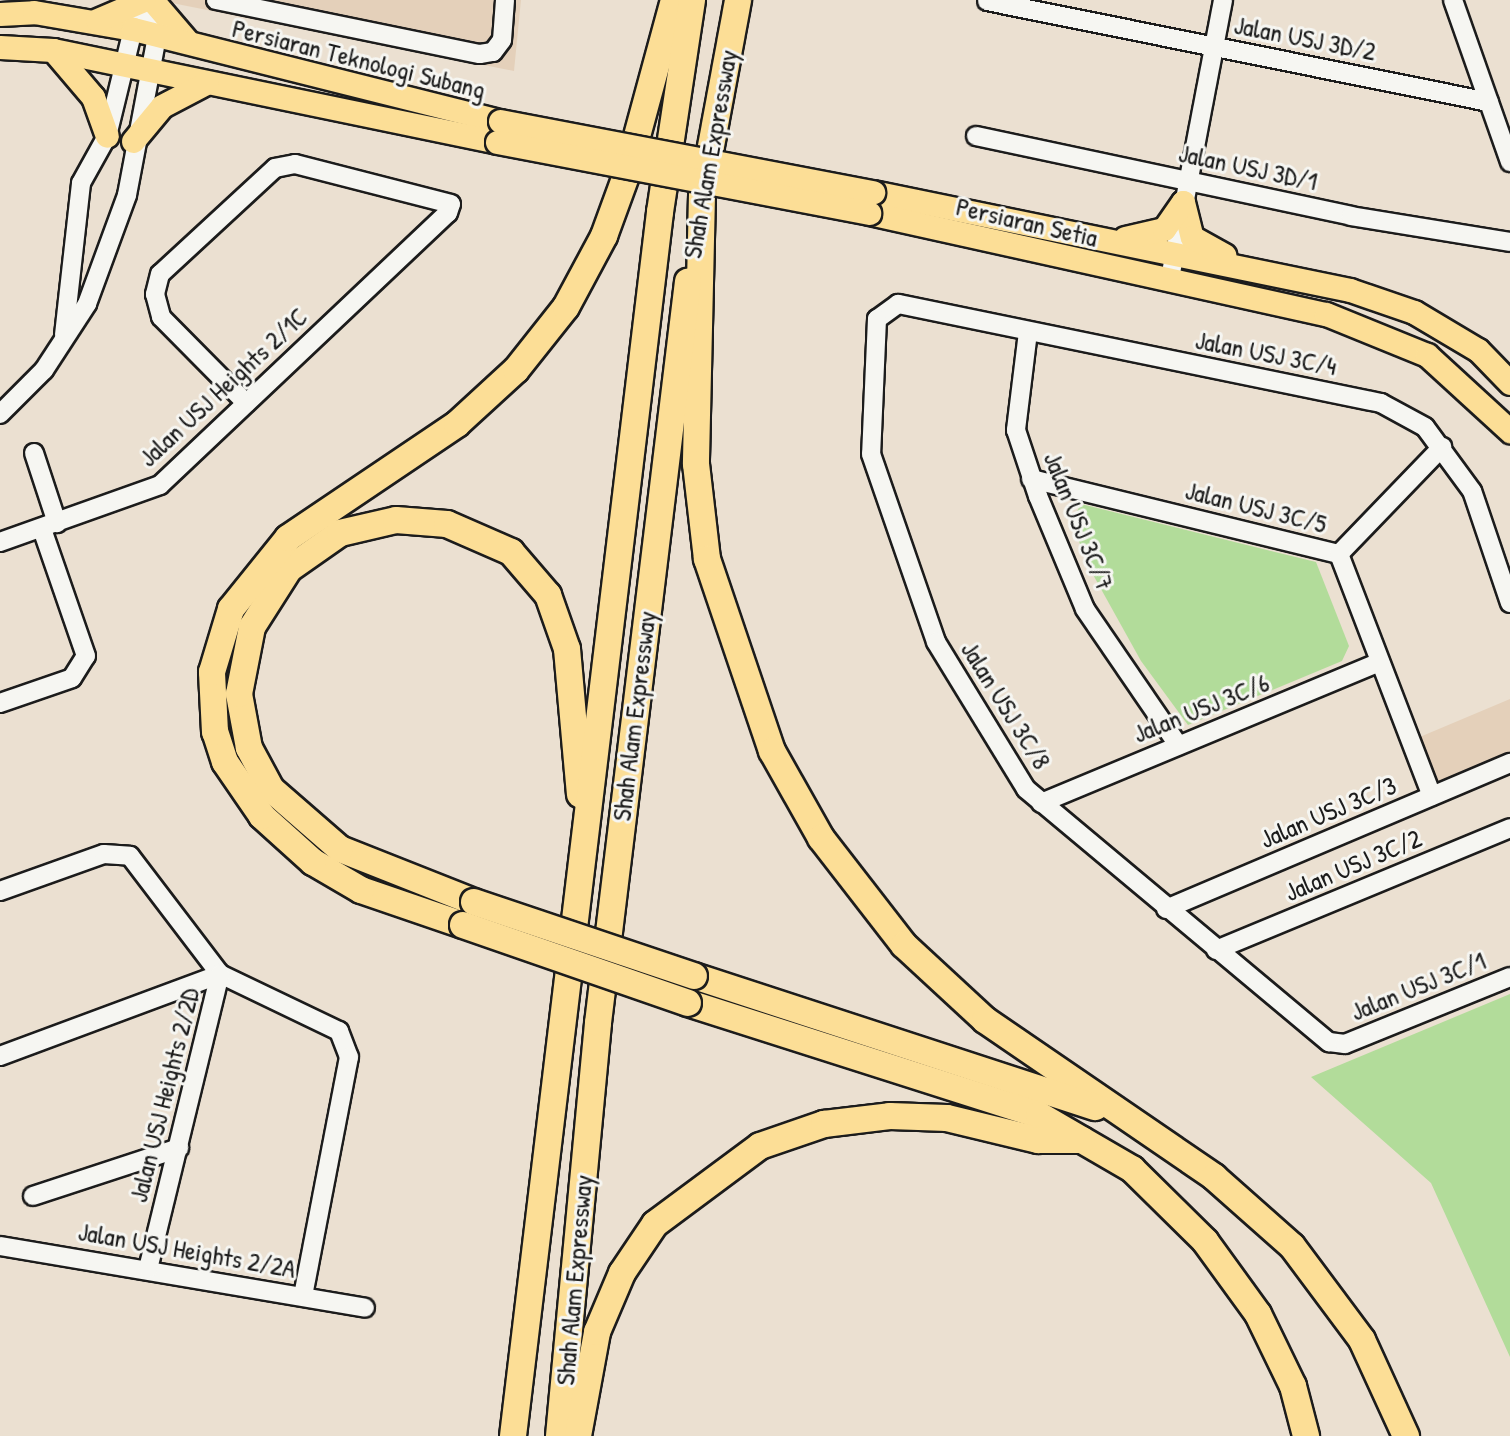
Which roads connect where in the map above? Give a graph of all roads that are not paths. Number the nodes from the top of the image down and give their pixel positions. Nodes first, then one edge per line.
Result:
1 (216, 0) edge
2 (505, 0) edge
3 (674, 0) edge
4 (692, 0) edge
5 (738, 0) edge
6 (1223, 0) edge
7 (1453, 0) edge
8 (987, 1) edge
9 (145, 9) edge
10 (0, 13) edge
11 (87, 22) junction
12 (157, 36) junction
13 (0, 47) edge
14 (1213, 47) junction
15 (198, 49) junction
16 (53, 50) junction
17 (125, 65) junction
18 (151, 71) junction
19 (206, 83) junction
20 (1489, 102) junction
21 (498, 132) junction
22 (107, 136) junction
23 (976, 136) dead end
24 (133, 141) junction
25 (1510, 162) edge
26 (1185, 191) junction
27 (702, 195) junction
28 (871, 202) junction
29 (1115, 240) junction
30 (1510, 242) edge
31 (1173, 251) junction
32 (1248, 267) junction
33 (1170, 278) junction
34 (898, 304) joint
35 (1028, 332) junction
36 (64, 342) junction
37 (1510, 383) edge
38 (246, 402) junction
39 (0, 414) edge
40 (1510, 431) edge
41 (1442, 447) junction
42 (34, 453) dead end
43 (1031, 479) junction
44 (50, 526) junction
45 (0, 542) edge
46 (1339, 555) junction
47 (1510, 603) edge
48 (1380, 662) junction
49 (0, 703) edge
50 (1178, 745) junction
51 (1510, 763) edge
52 (1432, 796) junction
53 (1041, 803) junction
54 (585, 820) junction
55 (1510, 828) edge
56 (0, 891) edge
57 (1166, 909) junction
58 (468, 913) junction
59 (1216, 950) junction
60 (220, 974) junction
61 (1510, 977) edge
62 (1345, 1044) joint
63 (0, 1056) edge
64 (1130, 1119) junction
65 (1083, 1140) junction
66 (179, 1148) junction
67 (33, 1196) dead end
68 (0, 1246) edge
69 (148, 1269) junction
70 (303, 1296) junction
71 (365, 1308) dead end
72 (513, 1436) edge
73 (559, 1436) edge
74 (578, 1436) edge
75 (1306, 1436) edge
76 (1406, 1436) edge

1 - 2 street
3 - 58 highway
4 - 54 highway, Shah Alam Expressway
5 - 27 highway, Shah Alam Expressway
6 - 14 street
7 - 20 street
8 - 14 street, Jalan USJ 3D/2
9 - 11 main road, Persiaran Teknologi Subang
9 - 11 main road
9 - 12 main road, Persiaran Teknologi Subang
9 - 15 main road
9 - 17 street
10 - 11 main road, Persiaran Teknologi Subang
12 - 15 main road, Persiaran Teknologi Subang
12 - 18 street
13 - 16 main road, Persiaran Teknologi Subang
14 - 20 street, Jalan USJ 3D/2
14 - 26 street
15 - 21 main road, Persiaran Teknologi Subang
16 - 17 main road, Persiaran Teknologi Subang
16 - 22 main road
17 - 18 main road, Persiaran Teknologi Subang
17 - 22 street
18 - 19 main road, Persiaran Teknologi Subang
18 - 24 street
19 - 21 main road, Persiaran Teknologi Subang
19 - 24 main road
20 - 25 street
21 - 28 main road, Persiaran Setia, bridge
22 - 36 street
23 - 26 street, Jalan USJ 3D/1
24 - 36 street
26 - 29 main road
26 - 30 street, Jalan USJ 3D/1
26 - 31 street
26 - 32 main road
27 - 64 highway
27 - 73 highway, Shah Alam Expressway
28 - 29 main road, Persiaran Setia
28 - 33 main road, Persiaran Setia
29 - 31 main road, Persiaran Setia
31 - 32 main road, Persiaran Setia
31 - 33 street
32 - 37 main road, Persiaran Setia
33 - 40 main road, Persiaran Setia
34 - 35 street, Jalan USJ 3C/4
34 - 53 street, Jalan USJ 3C/8
35 - 41 street, Jalan USJ 3C/4
35 - 43 street, Jalan USJ 3C/7
36 - 39 street
38 - 38 street, Jalan USJ Heights 2/1C
38 - 44 street, Jalan USJ Heights 2/1C
41 - 46 street
41 - 47 street, Jalan USJ 3C/4
42 - 44 street
43 - 46 street, Jalan USJ 3C/5
43 - 50 street, Jalan USJ 3C/7
44 - 45 street, Jalan USJ Heights 2/1C
44 - 49 street
46 - 48 street, Jalan USJ 3C/5
48 - 50 street, Jalan USJ 3C/6
48 - 52 street, Jalan USJ 3C/5
50 - 53 street, Jalan USJ 3C/6
51 - 52 street, Jalan USJ 3C/3
52 - 57 street, Jalan USJ 3C/3
53 - 57 street, Jalan USJ 3C/8
54 - 58 highway
54 - 72 highway, Shah Alam Expressway
55 - 59 street, Jalan USJ 3C/2
56 - 60 street
57 - 59 street, Jalan USJ 3C/8
58 - 64 highway, bridge
58 - 65 highway, bridge
59 - 62 street, Jalan USJ 3C/8
60 - 63 street
60 - 66 street, Jalan USJ Heights 2/2D
60 - 70 street
61 - 62 street, Jalan USJ 3C/1
64 - 76 highway
65 - 74 highway
65 - 75 highway
66 - 67 street
66 - 69 street, Jalan USJ Heights 2/2D
68 - 69 street, Jalan USJ Heights 2/2A
69 - 70 street, Jalan USJ Heights 2/2A
70 - 71 street, Jalan USJ Heights 2/2A

